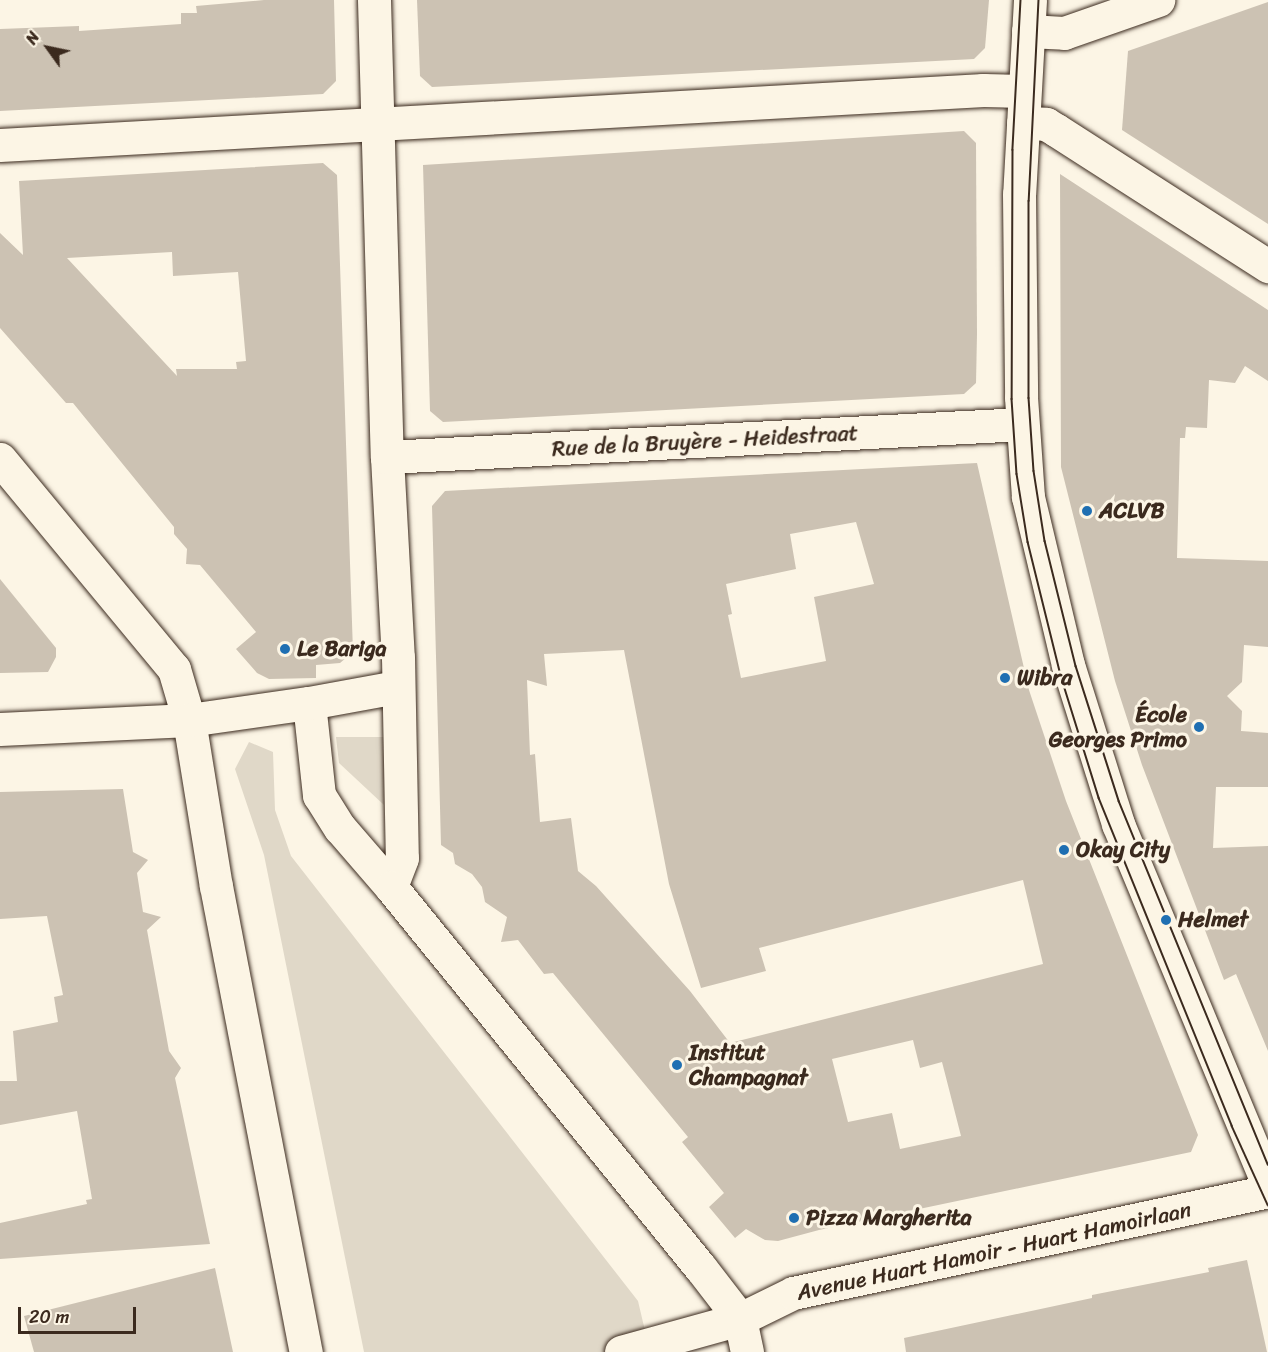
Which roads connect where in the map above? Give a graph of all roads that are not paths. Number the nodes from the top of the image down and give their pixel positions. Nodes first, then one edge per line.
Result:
1 (374, 0) edge
2 (1158, 0) edge
3 (1029, 15) edge
4 (1023, 107) junction
5 (379, 124) junction
6 (0, 145) edge
7 (1268, 266) edge
8 (1022, 424) junction
9 (387, 457) junction
10 (0, 459) edge
11 (397, 687) junction
12 (309, 703) junction
13 (189, 720) junction
14 (0, 729) edge
15 (391, 887) junction
16 (1268, 1185) edge
17 (1268, 1191) edge
18 (740, 1319) junction
19 (306, 1352) edge
20 (621, 1352) edge
21 (747, 1352) edge

1 - 5 street
2 - 3 street
3 - 4 street
4 - 5 street
4 - 7 street
4 - 8 street
5 - 6 street
5 - 9 street
8 - 9 street, Rue de la Bruyère - Heidestraat
8 - 16 street
9 - 11 street
10 - 13 street
11 - 12 street
11 - 15 street
12 - 13 street
12 - 15 street
13 - 14 street
13 - 19 street
15 - 18 street
17 - 18 street, Avenue Huart Hamoir - Huart Hamoirlaan
18 - 20 street, Avenue Huart Hamoir - Huart Hamoirlaan
18 - 21 street

